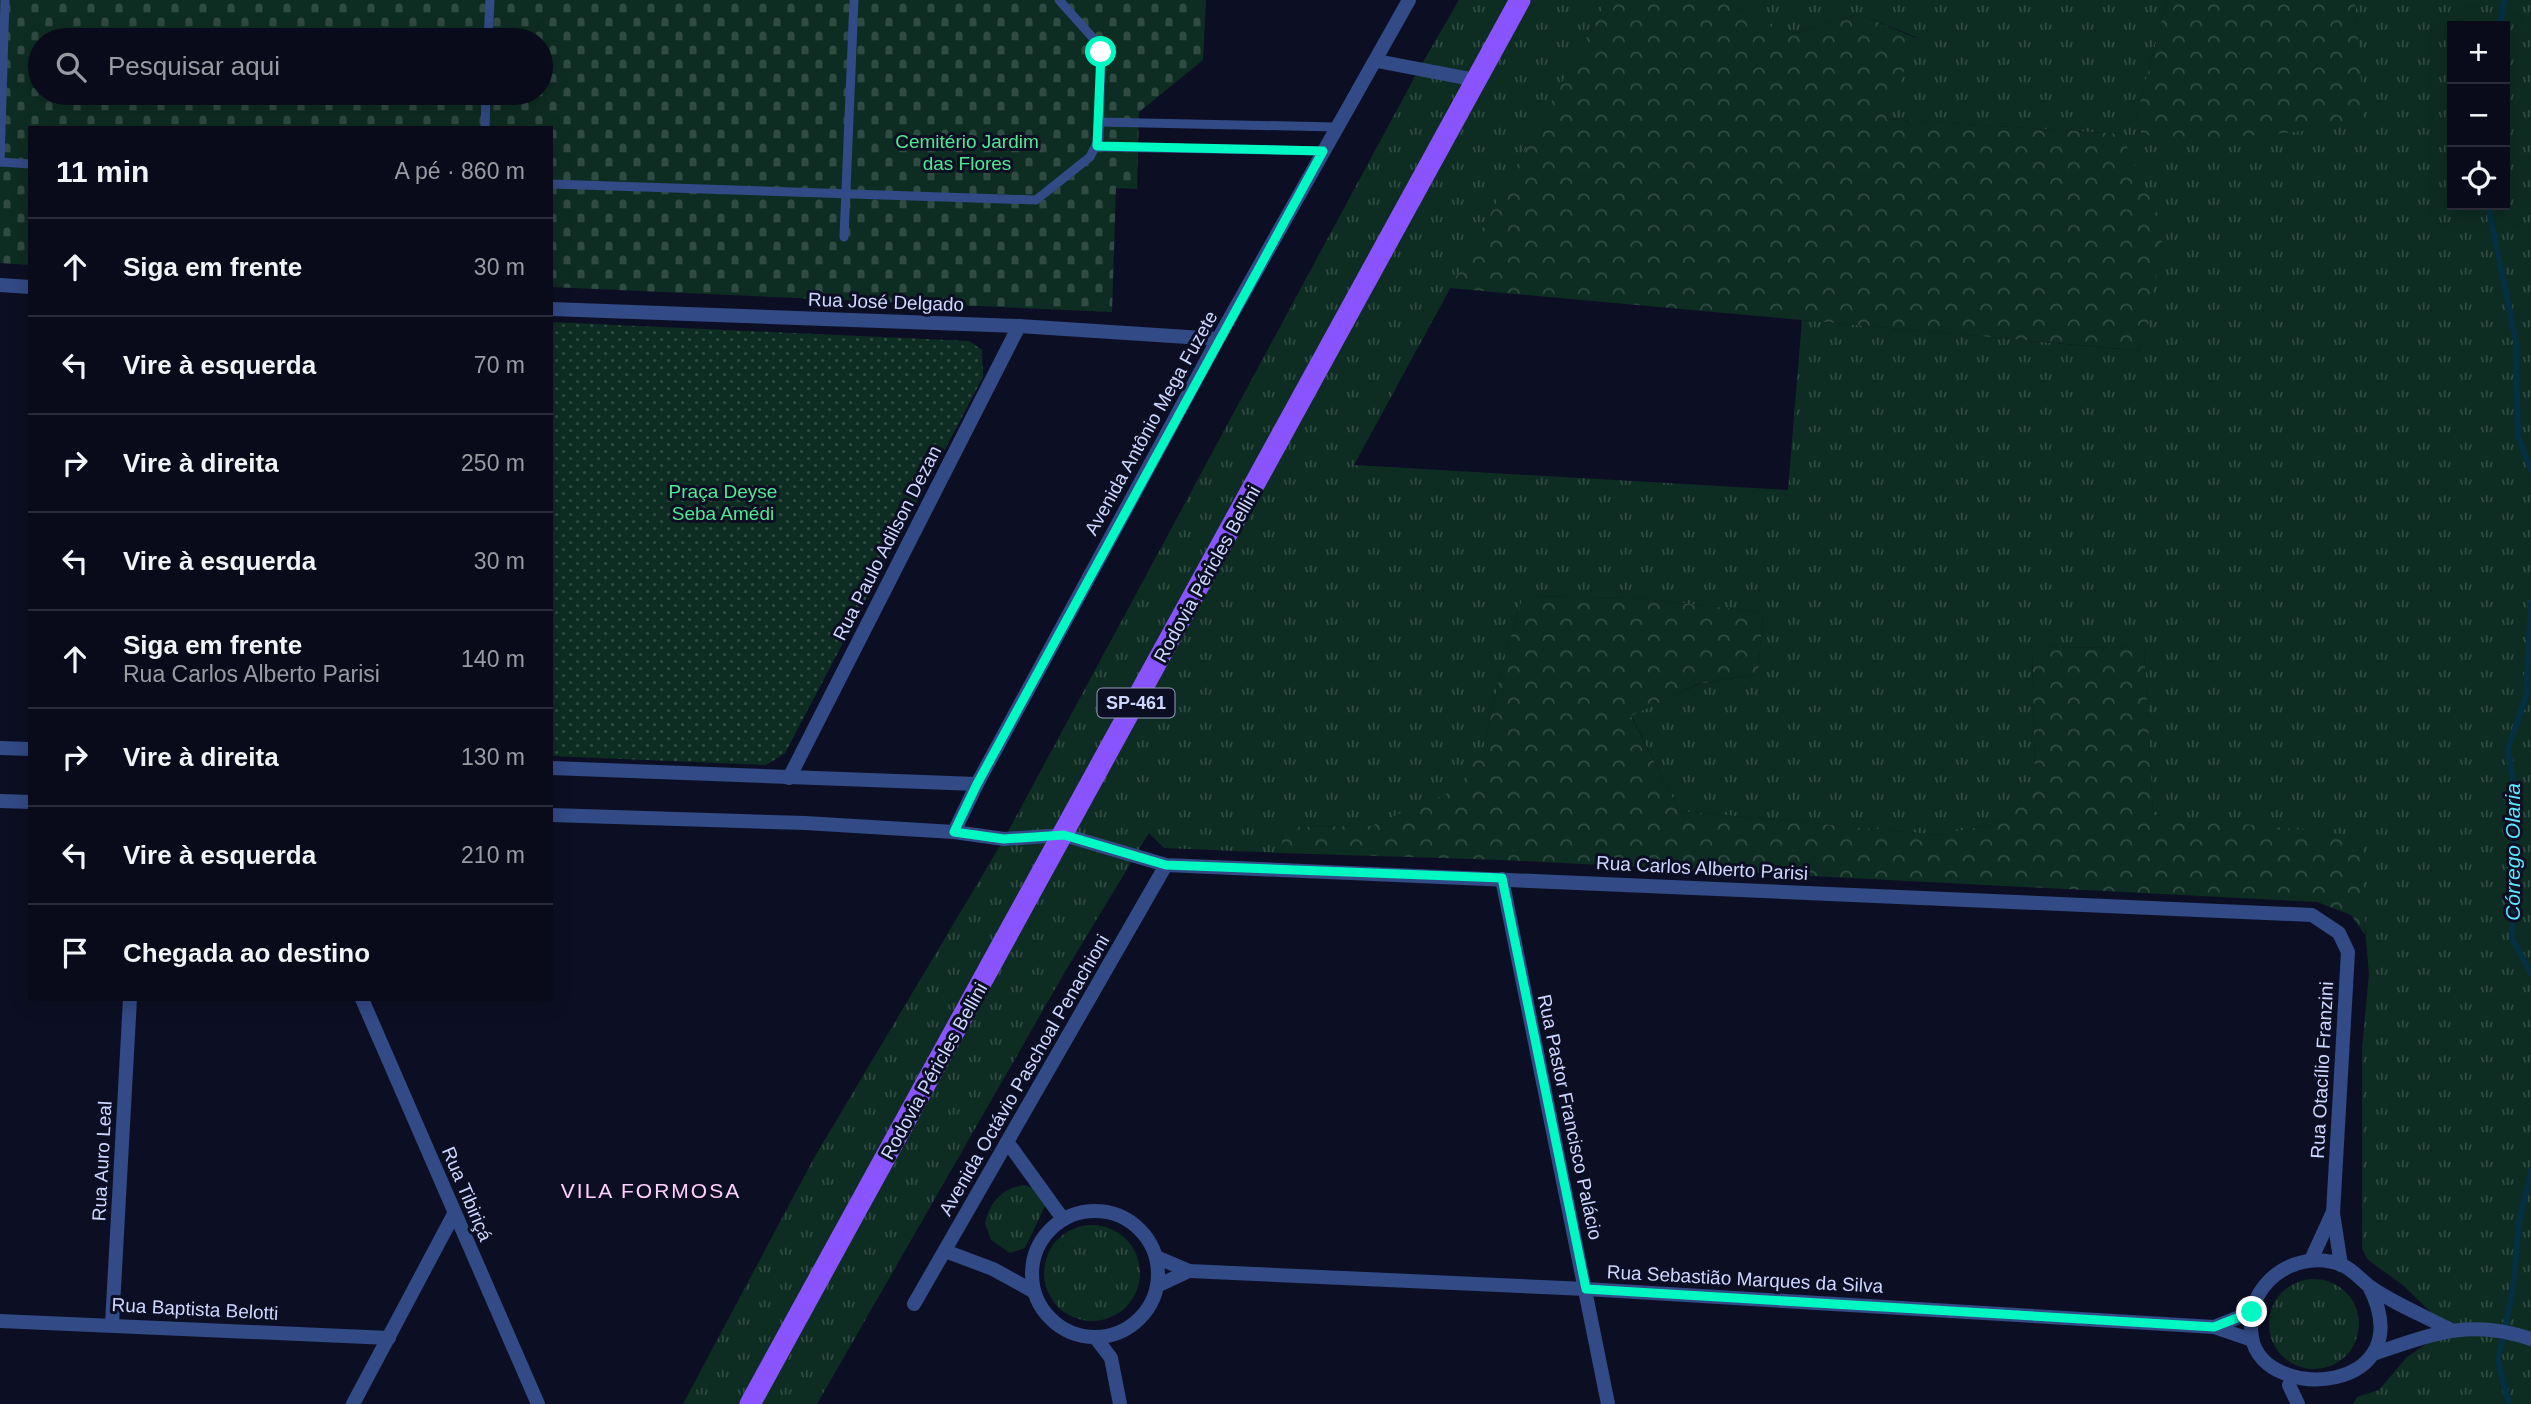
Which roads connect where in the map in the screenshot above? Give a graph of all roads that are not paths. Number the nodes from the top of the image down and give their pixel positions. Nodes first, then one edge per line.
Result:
1 (5, 0) edge
2 (490, 0) edge
3 (854, 0) edge
4 (1059, 0) edge
5 (1409, 0) edge
6 (1520, 0) edge
7 (489, 28) edge
8 (1377, 61) junction
9 (1476, 80) junction
10 (486, 105) edge
11 (1099, 122) junction
12 (485, 126) edge
13 (1336, 127) junction
14 (1097, 146) junction
15 (1323, 151) junction
16 (0, 162) edge
17 (28, 164) edge
18 (553, 184) edge
19 (846, 195) junction
20 (844, 237) dead end
21 (0, 285) edge
22 (28, 287) edge
23 (553, 309) edge
24 (1019, 326) junction
25 (1218, 339) junction
26 (0, 748) edge
27 (28, 750) edge
28 (553, 768) edge
29 (789, 778) junction
30 (977, 784) junction
31 (0, 801) edge
32 (28, 802) edge
33 (553, 815) edge
34 (954, 832) junction
35 (1064, 835) junction
36 (1166, 865) junction
37 (1502, 878) junction
38 (2339, 933) joint
39 (130, 1001) edge
40 (363, 1001) edge
41 (1008, 1143) junction
42 (2333, 1213) junction
43 (454, 1214) junction
44 (1063, 1219) junction
45 (945, 1251) junction
46 (1156, 1257) junction
47 (2311, 1260) junction
48 (2341, 1265) junction
49 (1189, 1271) junction
50 (1157, 1286) junction
51 (2369, 1286) junction
52 (1586, 1289) junction
53 (1033, 1291) junction
54 (914, 1304) dead end
55 (2252, 1312) junction
56 (0, 1321) edge
57 (112, 1324) junction
58 (2214, 1327) junction
59 (2449, 1329) junction
60 (1121, 1331) junction
61 (1094, 1337) junction
62 (389, 1338) junction
63 (2252, 1339) junction
64 (2531, 1339) edge
65 (2376, 1353) junction
66 (1111, 1358) junction
67 (2289, 1385) junction
68 (353, 1404) edge
69 (538, 1404) edge
70 (750, 1404) edge
71 (1119, 1404) edge
72 (1608, 1404) edge
73 (2298, 1404) edge

1 - 16 lane
2 - 7 lane
3 - 19 lane
4 - 11 lane
5 - 8 street, Avenida Antônio Mega Fuzete
6 - 9 main road, Rodovia Péricles Bellini / SP-461
8 - 9 street
8 - 13 street, Avenida Antônio Mega Fuzete
9 - 35 main road, Rodovia Péricles Bellini / SP-461
10 - 12 lane
11 - 13 lane
11 - 14 lane
13 - 15 street, Avenida Antônio Mega Fuzete
14 - 15 lane
14 - 19 lane
15 - 25 street, Avenida Antônio Mega Fuzete
16 - 17 lane
18 - 19 lane
19 - 20 lane
21 - 22 street
23 - 24 street, Rua José Delgado
24 - 25 street, Rua José Delgado
24 - 29 street, Rua Paulo Adilson Dezan
25 - 30 street, Avenida Antônio Mega Fuzete
26 - 27 street
28 - 29 street
29 - 30 street
30 - 34 street, Avenida Antônio Mega Fuzete
31 - 32 street
33 - 34 street
34 - 35 street
35 - 36 street, Rua Carlos Alberto Parisi
35 - 70 main road, Rodovia Péricles Bellini / SP-461
36 - 37 street, Rua Carlos Alberto Parisi
36 - 41 street, Avenida Octávio Paschoal Penachioni
37 - 38 street, Rua Carlos Alberto Parisi
37 - 52 street, Rua Pastor Francisco Palácio
38 - 42 street, Rua Otacílio Franzini
39 - 57 street, Rua Auro Leal
40 - 43 street, Rua Tibiriçá
41 - 44 street
41 - 45 street, Avenida Octávio Paschoal Penachioni
42 - 47 street, Rua Otacílio Franzini
42 - 48 street, Rua Otacílio Franzini
43 - 62 street
43 - 69 street, Rua Tibiriçá
44 - 46 street
44 - 53 street
45 - 53 street
45 - 54 street, Avenida Octávio Paschoal Penachioni
46 - 49 street, Rua Sebastião Marques da Silva
46 - 50 street
47 - 48 street
47 - 55 street
48 - 51 street
49 - 50 street, Rua Sebastião Marques da Silva
49 - 52 street, Rua Sebastião Marques da Silva
50 - 60 street
51 - 59 street
51 - 65 street
52 - 58 street, Rua Sebastião Marques da Silva
52 - 72 street, Rua Pastor Francisco Palácio
53 - 61 street
55 - 58 street, Rua Sebastião Marques da Silva
55 - 63 street
56 - 57 street, Rua Baptista Belotti
57 - 62 street, Rua Baptista Belotti
58 - 63 street, Rua Sebastião Marques da Silva
59 - 64 street
59 - 65 street
60 - 61 street
60 - 66 street
61 - 66 street
62 - 68 street
63 - 67 street
65 - 67 street
66 - 71 street
67 - 73 street

